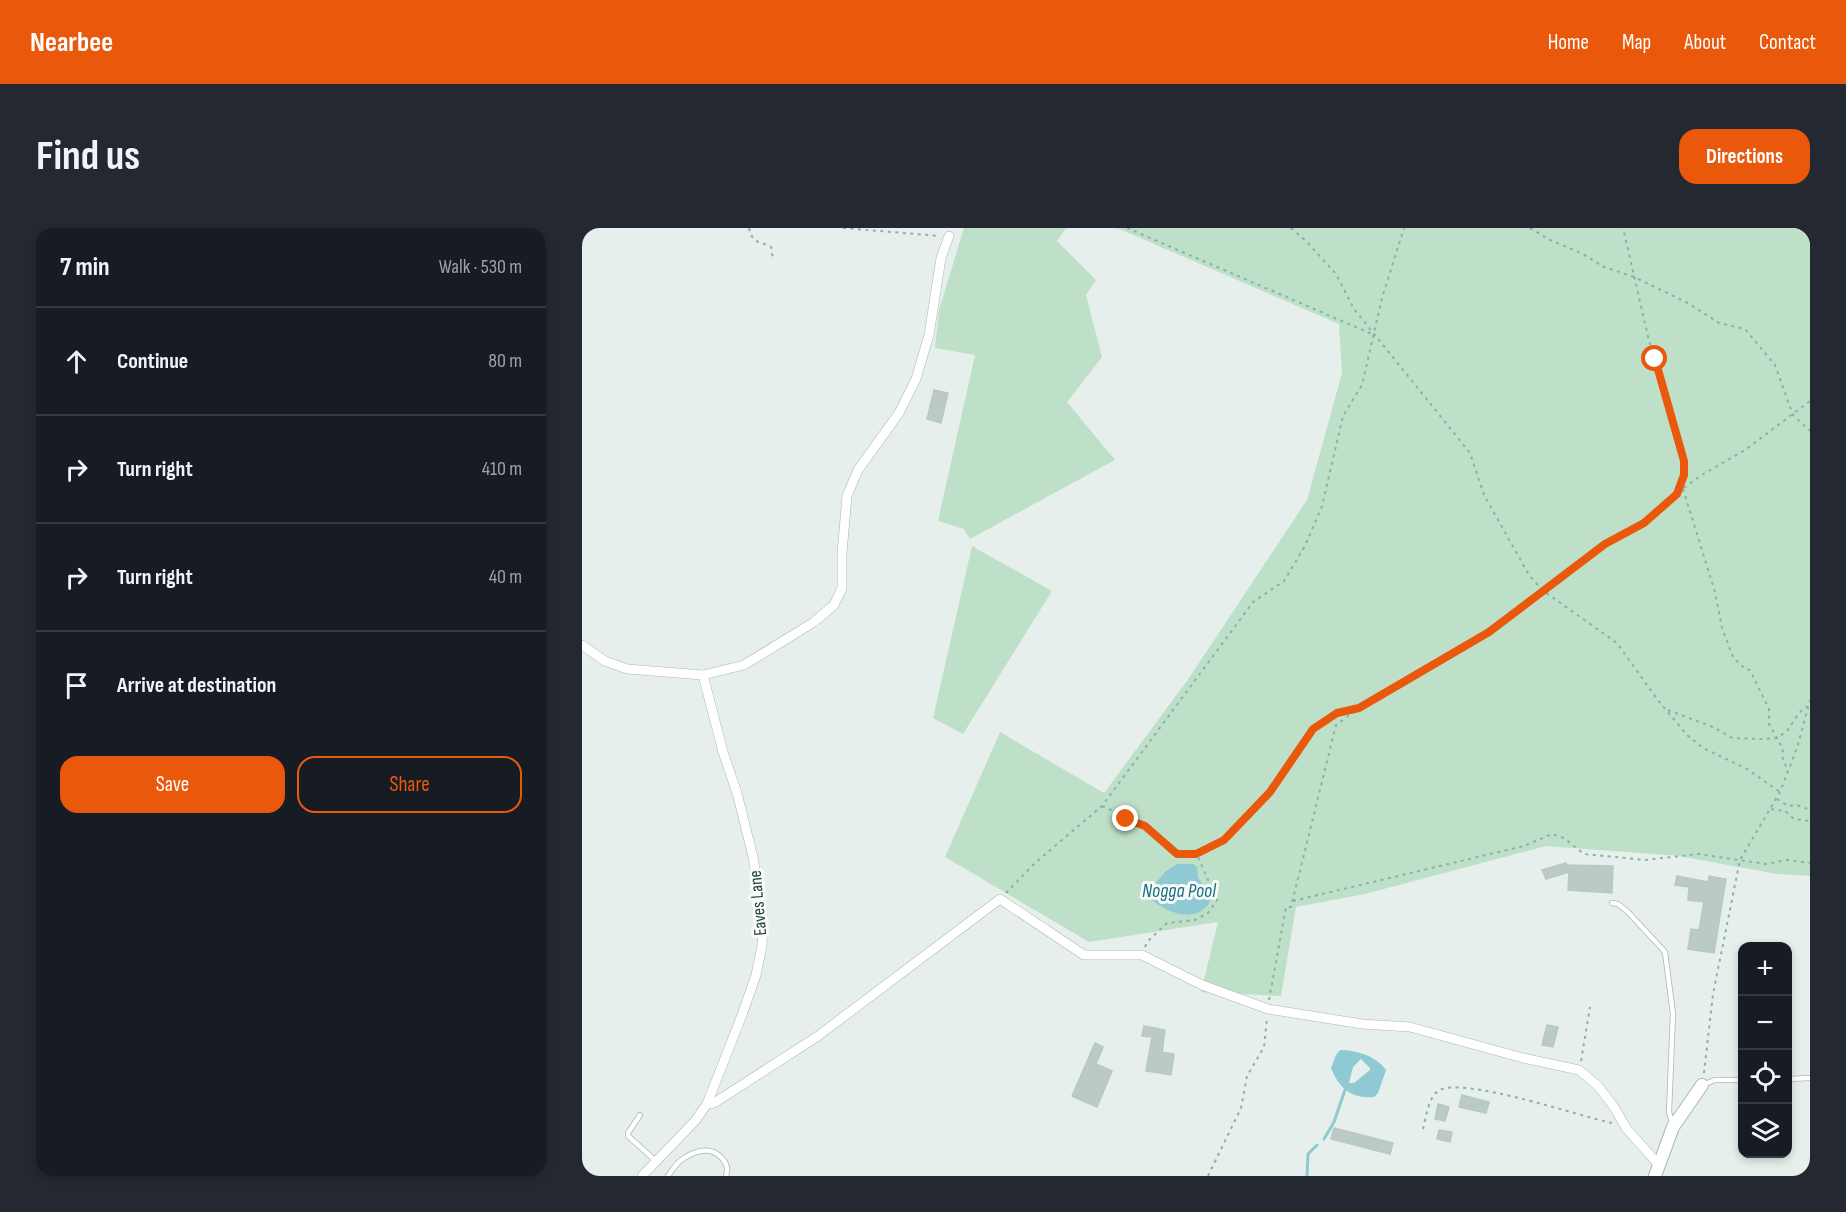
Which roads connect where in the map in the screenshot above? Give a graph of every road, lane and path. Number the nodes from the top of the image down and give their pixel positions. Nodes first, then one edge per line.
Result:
1 (749, 228) edge
2 (843, 228) edge
3 (1127, 228) edge
4 (1291, 228) edge
5 (1404, 228) edge
6 (1530, 228) edge
7 (1623, 228) edge
8 (949, 236) joint
9 (773, 258) dead end
10 (1634, 278) junction
11 (1375, 335) junction
12 (1810, 401) edge
13 (1793, 416) junction
14 (1810, 430) edge
15 (1683, 489) junction
16 (1677, 494) junction
17 (1542, 590) junction
18 (582, 645) edge
19 (703, 675) junction
20 (1810, 700) edge
21 (1808, 705) junction
22 (1359, 708) junction
23 (1665, 709) junction
24 (1777, 738) junction
25 (1788, 772) junction
26 (1780, 792) junction
27 (1776, 799) junction
28 (1102, 806) junction
29 (1788, 806) junction
30 (1771, 809) junction
31 (1810, 810) edge
32 (1785, 811) junction
33 (1810, 821) edge
34 (1196, 854) junction
35 (1740, 860) junction
36 (1810, 863) edge
37 (1000, 899) junction
38 (1292, 901) junction
39 (1612, 903) dead end
40 (1142, 955) junction
41 (1590, 1007) dead end
42 (1268, 1009) junction
43 (1579, 1070) junction
44 (1810, 1078) edge
45 (1792, 1079) edge
46 (1738, 1080) edge
47 (1702, 1085) junction
48 (707, 1104) junction
49 (640, 1115) dead end
50 (1673, 1127) junction
51 (1626, 1128) junction
52 (1423, 1129) dead end
53 (657, 1162) junction
54 (1657, 1170) edge
55 (670, 1174) edge
56 (643, 1176) edge
57 (676, 1176) edge
58 (726, 1176) edge
59 (1208, 1176) edge

1 - 9 path
2 - 8 path
3 - 11 path
4 - 11 path
5 - 11 path
6 - 10 path
7 - 10 path
8 - 19 street
10 - 13 path
10 - 16 path
11 - 17 path
11 - 28 path
12 - 13 path
13 - 14 path
13 - 15 path
15 - 16 path
15 - 24 path
16 - 17 path
17 - 22 path
17 - 23 path
18 - 19 street
19 - 48 street, Eaves Lane
20 - 21 path
21 - 24 path
21 - 25 path
22 - 34 path
22 - 38 path
23 - 24 path
23 - 26 path
24 - 25 path
25 - 26 path
26 - 27 path
27 - 29 path
27 - 30 path
28 - 34 path
28 - 37 path
29 - 31 path
29 - 32 path
30 - 32 path
30 - 35 path
32 - 33 path
34 - 40 path
35 - 36 path
35 - 38 path
35 - 47 path
37 - 40 street
37 - 48 street
38 - 42 path
39 - 50 lane
40 - 42 street
41 - 43 path
42 - 43 street
42 - 59 path
43 - 51 street
44 - 45 lane
46 - 47 lane
47 - 50 street
48 - 53 street, Eaves Lane
49 - 53 lane
50 - 54 street
51 - 52 path
51 - 54 street
53 - 56 street, Eaves Lane
55 - 57 lane
55 - 58 lane

